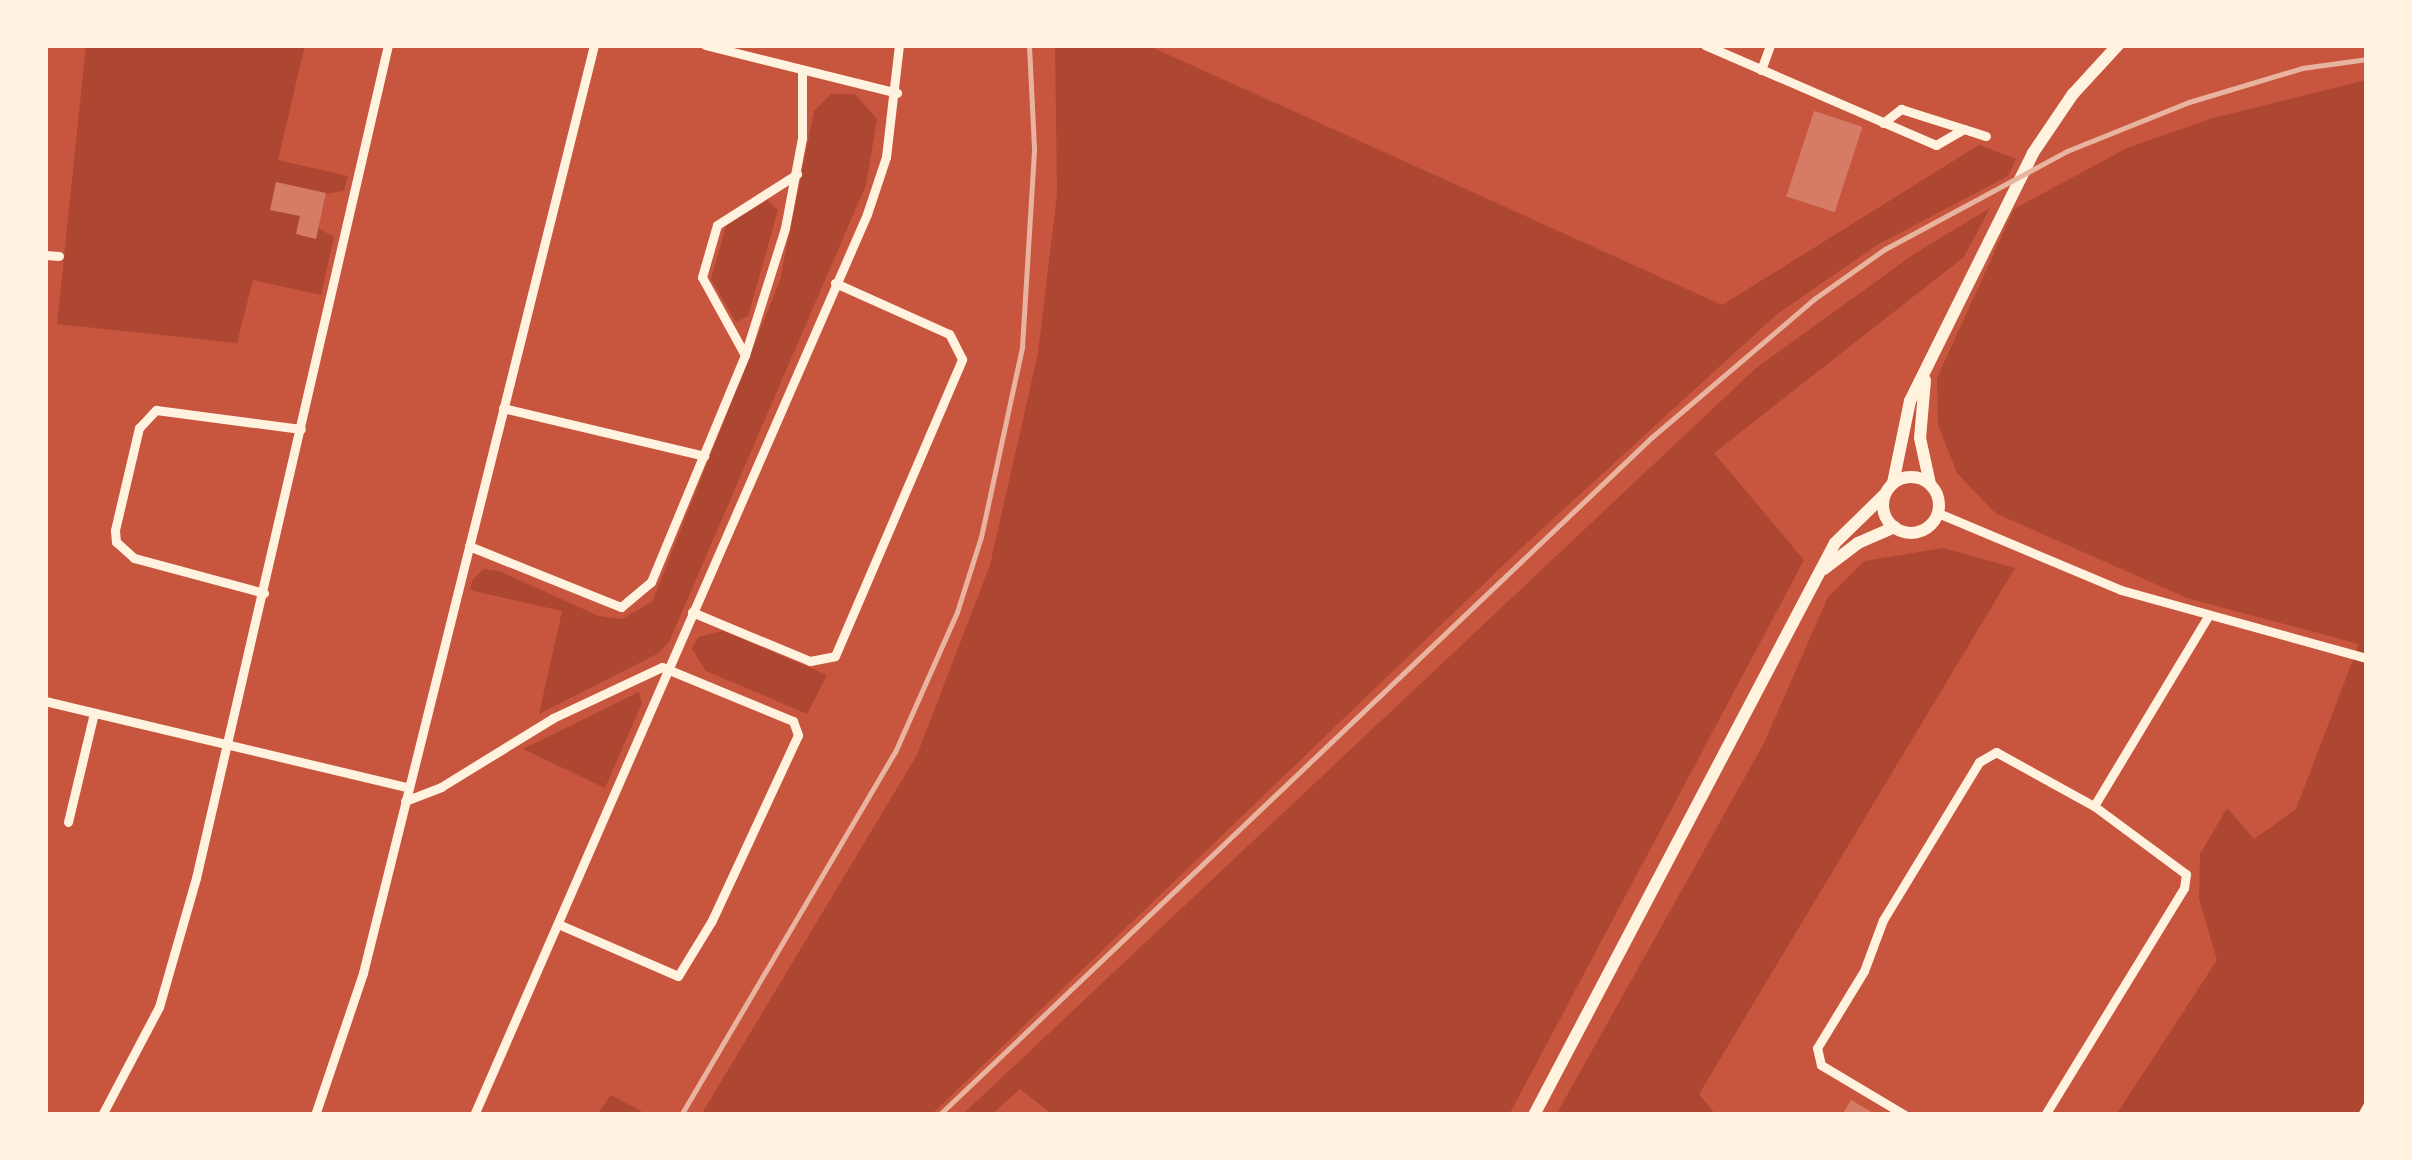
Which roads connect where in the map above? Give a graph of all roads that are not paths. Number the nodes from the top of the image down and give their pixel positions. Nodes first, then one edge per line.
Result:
1 (388, 45) edge
2 (594, 45) edge
3 (705, 45) edge
4 (899, 45) edge
5 (1705, 45) edge
6 (1770, 45) edge
7 (2118, 45) edge
8 (802, 70) junction
9 (1761, 70) junction
10 (897, 94) junction
11 (1883, 123) junction
12 (1964, 129) junction
13 (1986, 136) dead end
14 (798, 174) junction
15 (45, 255) edge
16 (59, 256) dead end
17 (835, 284) junction
18 (744, 355) junction
19 (1927, 368) junction
20 (503, 408) junction
21 (301, 429) junction
22 (704, 456) junction
23 (1930, 484) junction
24 (1889, 489) junction
25 (1938, 512) junction
26 (1895, 528) junction
27 (468, 546) junction
28 (1815, 578) junction
29 (264, 593) junction
30 (692, 612) junction
31 (2208, 616) junction
32 (2367, 658) edge
33 (669, 666) junction
34 (45, 702) edge
35 (94, 713) junction
36 (231, 746) junction
37 (409, 788) junction
38 (405, 802) junction
39 (2094, 806) junction
40 (68, 822) dead end
41 (558, 924) junction
42 (2367, 1104) edge
43 (102, 1115) edge
44 (315, 1115) edge
45 (474, 1115) edge
46 (1534, 1115) edge
47 (1905, 1115) edge
48 (2045, 1115) edge
49 (2361, 1115) edge

1 - 21 street
2 - 20 street
3 - 8 street
4 - 10 street
5 - 9 street
6 - 9 street
7 - 19 main road
8 - 10 street
8 - 14 street
9 - 11 street
10 - 17 street
11 - 12 street
11 - 12 street
12 - 13 street
14 - 18 street
14 - 18 street
15 - 16 street
17 - 30 street
17 - 30 street
18 - 22 street
19 - 23 main road
19 - 24 main road
20 - 22 street
20 - 27 street
21 - 29 street
21 - 29 street
22 - 27 street
23 - 24 main road
23 - 25 main road
24 - 26 main road
24 - 28 main road
25 - 26 main road
25 - 31 street
26 - 28 main road
27 - 37 street
28 - 46 main road
29 - 36 street
30 - 33 street
31 - 32 street
31 - 39 street
33 - 38 street
33 - 41 street
33 - 41 street
34 - 35 street
35 - 36 street
35 - 40 street
36 - 37 street
36 - 43 street
37 - 38 street
38 - 44 street
39 - 47 street
39 - 48 street
41 - 45 street
42 - 49 street

